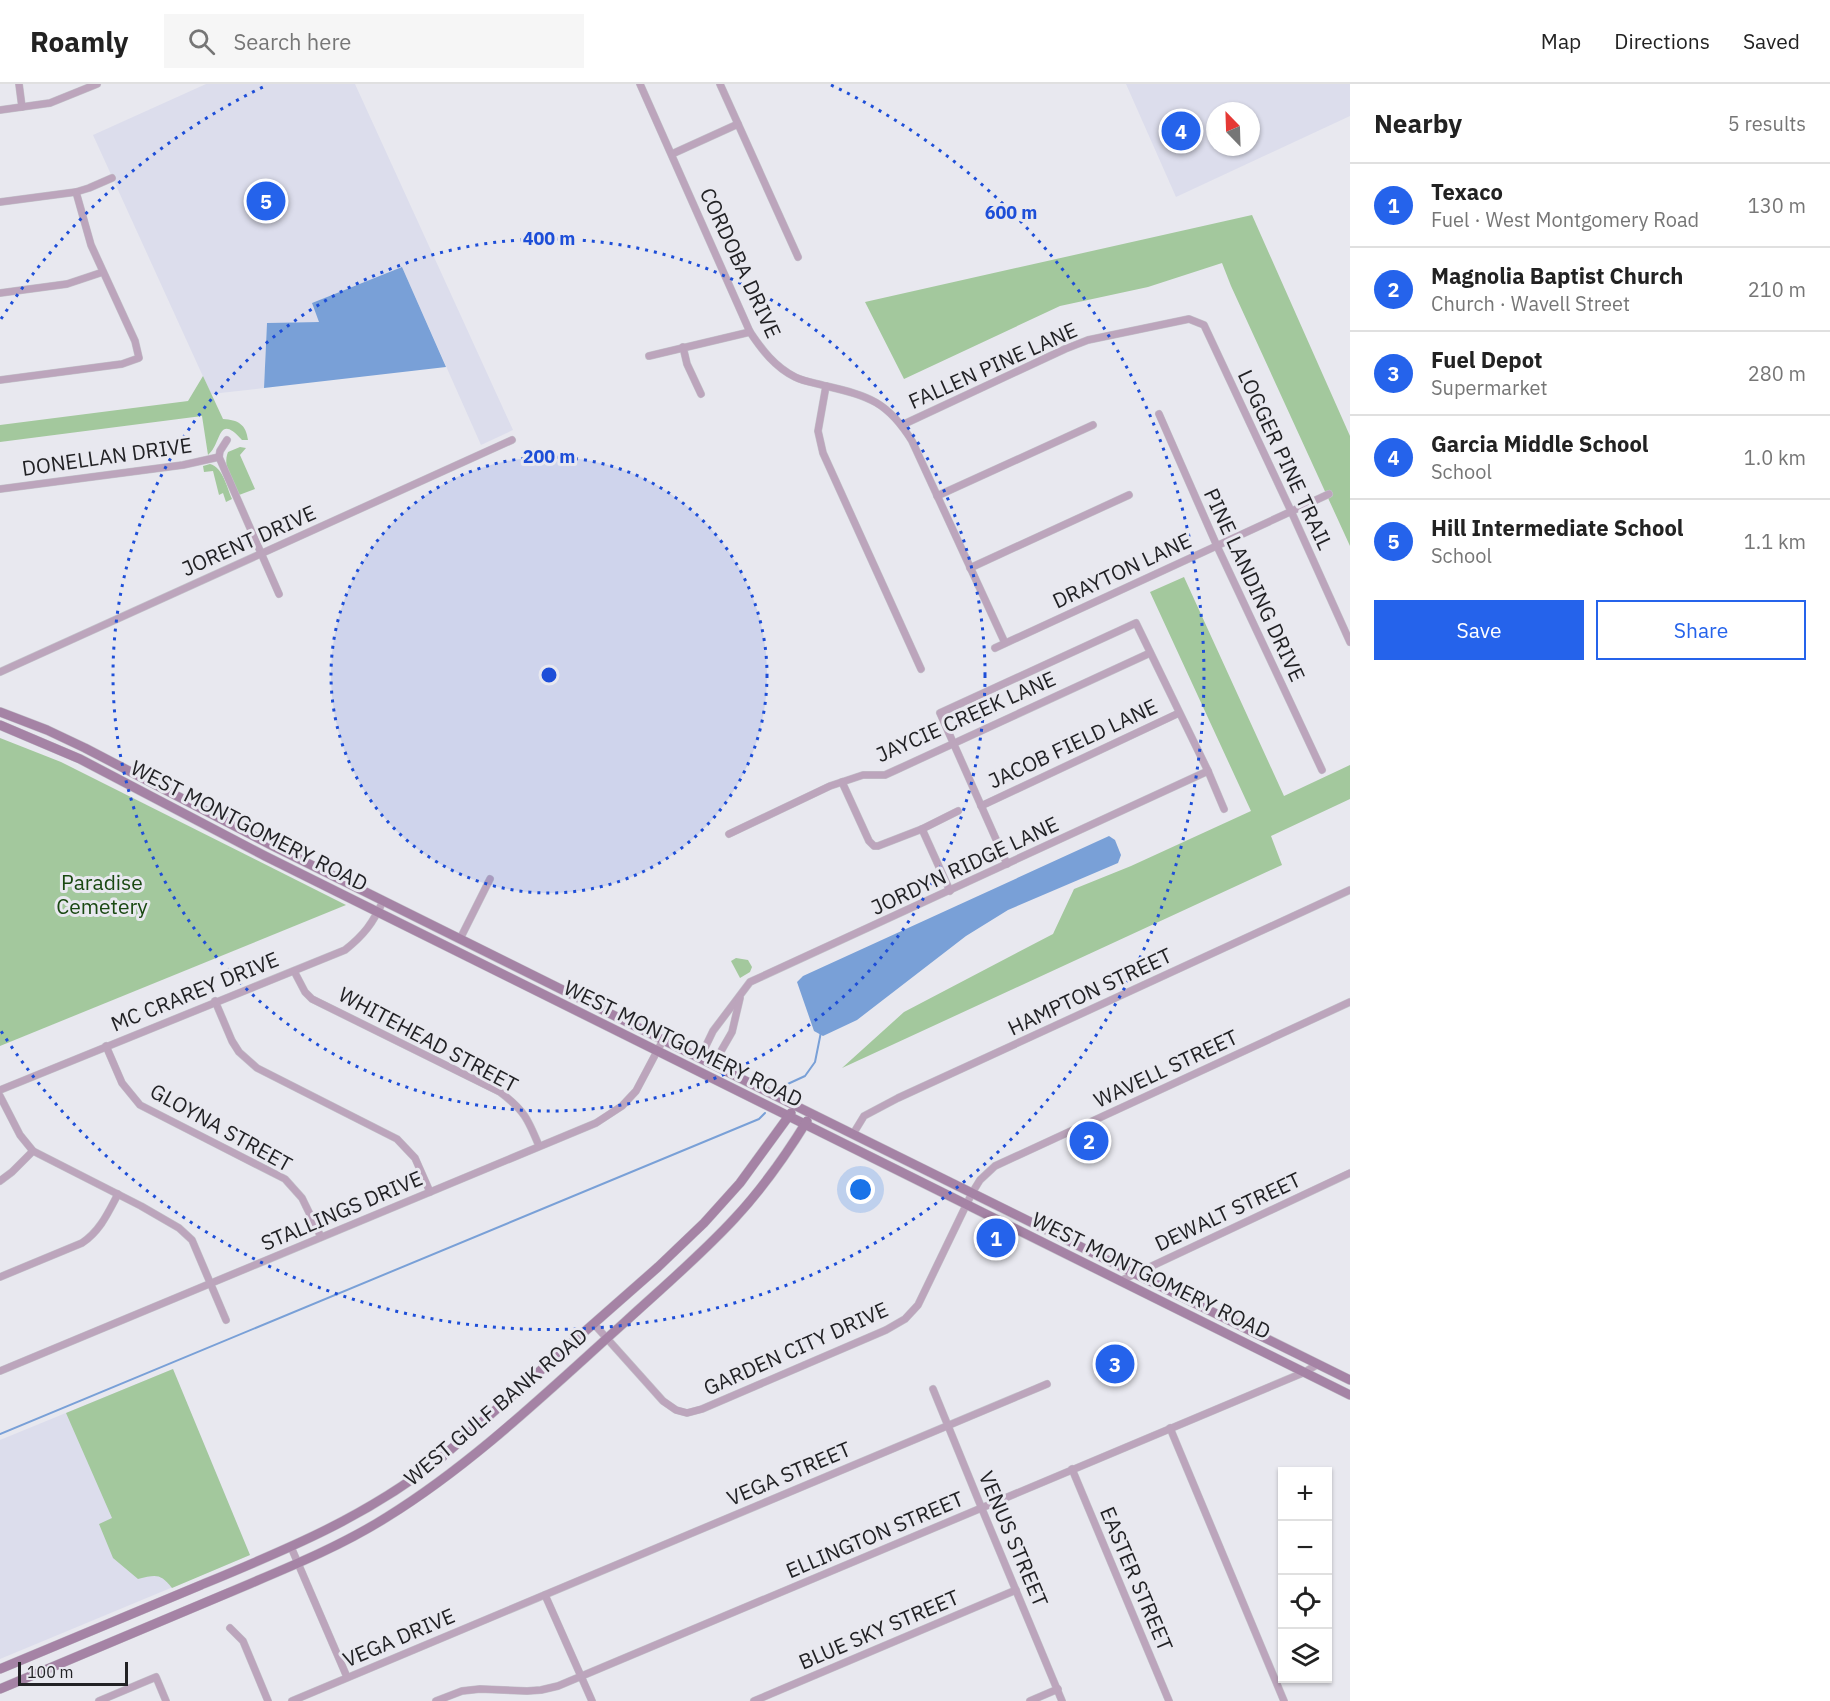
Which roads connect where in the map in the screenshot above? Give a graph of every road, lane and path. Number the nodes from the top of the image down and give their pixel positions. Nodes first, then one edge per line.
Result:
1 (19, 84) edge
2 (97, 84) edge
3 (640, 84) edge
4 (720, 84) edge
5 (22, 107) junction
6 (0, 110) edge
7 (738, 124) junction
8 (672, 154) junction
9 (111, 178) dead end
10 (76, 192) junction
11 (0, 202) edge
12 (798, 257) dead end
13 (103, 272) junction
14 (0, 293) edge
15 (1204, 325) joint
16 (750, 332) junction
17 (683, 347) junction
18 (649, 356) dead end
19 (0, 380) edge
20 (826, 386) junction
21 (700, 394) dead end
22 (1159, 414) dead end
23 (1093, 424) dead end
24 (902, 425) junction
25 (227, 440) dead end
26 (512, 440) dead end
27 (219, 457) junction
28 (0, 489) edge
29 (1329, 494) dead end
30 (1129, 495) dead end
31 (937, 496) junction
32 (1291, 512) junction
33 (1216, 546) junction
34 (261, 553) junction
35 (970, 568) junction
36 (279, 594) dead end
37 (1350, 642) edge
38 (1005, 643) junction
39 (995, 648) dead end
40 (1150, 653) junction
41 (921, 669) dead end
42 (0, 672) edge
43 (0, 712) edge
44 (1179, 713) junction
45 (0, 725) edge
46 (953, 743) junction
47 (1322, 770) dead end
48 (1208, 771) junction
49 (842, 782) junction
50 (981, 806) junction
51 (1224, 809) dead end
52 (958, 811) dead end
53 (922, 829) junction
54 (729, 834) dead end
55 (1007, 864) junction
56 (490, 879) dead end
57 (1350, 890) edge
58 (950, 891) junction
59 (383, 901) junction
60 (378, 912) junction
61 (460, 939) junction
62 (294, 970) junction
63 (740, 995) junction
64 (215, 1001) junction
65 (1350, 1002) edge
66 (663, 1040) junction
67 (106, 1046) junction
68 (657, 1051) junction
69 (700, 1058) junction
70 (713, 1065) junction
71 (0, 1090) edge
72 (0, 1096) edge
73 (796, 1106) junction
74 (811, 1114) junction
75 (789, 1116) junction
76 (805, 1124) junction
77 (853, 1134) junction
78 (539, 1146) junction
79 (33, 1151) junction
80 (1350, 1173) edge
81 (0, 1181) edge
82 (430, 1192) junction
83 (972, 1193) junction
84 (118, 1194) junction
85 (967, 1204) junction
86 (704, 1223) junction
87 (717, 1236) junction
88 (321, 1238) junction
89 (1135, 1274) junction
90 (0, 1277) edge
91 (1120, 1281) junction
92 (212, 1283) junction
93 (226, 1320) dead end
94 (594, 1324) junction
95 (606, 1338) junction
96 (1318, 1364) junction
97 (0, 1371) edge
98 (1305, 1372) junction
99 (1350, 1380) edge
100 (1047, 1384) dead end
101 (933, 1389) dead end
102 (1350, 1395) edge
103 (502, 1406) junction
104 (514, 1419) junction
105 (948, 1424) junction
106 (1170, 1428) junction
107 (1072, 1470) junction
108 (404, 1486) junction
109 (414, 1500) junction
110 (982, 1509) junction
111 (291, 1547) junction
112 (298, 1564) junction
113 (1016, 1590) junction
114 (545, 1595) junction
115 (167, 1599) junction
116 (519, 1605) joint
117 (174, 1616) junction
118 (230, 1628) dead end
119 (43, 1651) junction
120 (50, 1667) junction
121 (0, 1669) edge
122 (581, 1676) junction
123 (347, 1677) junction
124 (0, 1689) edge
125 (1058, 1689) junction
126 (99, 1701) edge
127 (166, 1701) edge
128 (268, 1701) edge
129 (292, 1701) edge
130 (436, 1701) edge
131 (592, 1701) edge
132 (754, 1701) edge
133 (1030, 1701) edge
134 (1062, 1701) edge
135 (1169, 1701) edge
136 (1284, 1701) edge

1 - 5 street
2 - 5 street
3 - 8 street, CORDOBA DRIVE
4 - 7 street
5 - 6 street
7 - 8 street
7 - 12 street
8 - 16 street, CORDOBA DRIVE
9 - 10 street
10 - 11 street
10 - 13 street
13 - 14 street
13 - 19 street
15 - 24 street, FALLEN PINE LANE
15 - 32 street, LOGGER PINE TRAIL
16 - 17 street
16 - 20 street, CORDOBA DRIVE
17 - 18 street
17 - 21 street
20 - 24 street, CORDOBA DRIVE
20 - 41 street
22 - 33 street, PINE LANDING DRIVE
23 - 31 street
24 - 31 street, CORDOBA DRIVE
25 - 27 street
26 - 34 street, JORENT DRIVE
27 - 28 street, DONELLAN DRIVE
27 - 34 street
29 - 32 street, DRAYTON LANE
30 - 35 street
31 - 35 street, CORDOBA DRIVE
32 - 33 street, DRAYTON LANE
32 - 37 street, LOGGER PINE TRAIL
33 - 38 street, DRAYTON LANE
33 - 47 street, PINE LANDING DRIVE
34 - 36 street
34 - 42 street, JORENT DRIVE
35 - 38 street, CORDOBA DRIVE
38 - 39 street, DRAYTON LANE
40 - 44 street
40 - 46 street, JAYCIE CREEK LANE
40 - 46 street
43 - 59 main road, WEST MONTGOMERY ROAD
44 - 48 street
44 - 50 street, JACOB FIELD LANE
45 - 60 main road, WEST MONTGOMERY ROAD
46 - 49 street, JAYCIE CREEK LANE
46 - 50 street
48 - 51 street
48 - 55 street, JORDYN RIDGE LANE
49 - 53 street
49 - 54 street, JAYCIE CREEK LANE
50 - 55 street
52 - 53 street
53 - 58 street
55 - 58 street, JORDYN RIDGE LANE
56 - 61 street
57 - 77 street, HAMPTON STREET
58 - 63 street, JORDYN RIDGE LANE
59 - 60 street, MC CRAREY DRIVE
59 - 61 main road, WEST MONTGOMERY ROAD
60 - 62 street, MC CRAREY DRIVE
60 - 68 main road, WEST MONTGOMERY ROAD
61 - 66 main road, WEST MONTGOMERY ROAD
62 - 64 street, MC CRAREY DRIVE
62 - 78 street, WHITEHEAD STREET
63 - 69 street, JORDYN RIDGE LANE
63 - 70 street
64 - 67 street, MC CRAREY DRIVE
64 - 82 street
65 - 83 street, WAVELL STREET
66 - 68 street, STALLINGS DRIVE
66 - 69 main road, WEST MONTGOMERY ROAD
67 - 71 street, MC CRAREY DRIVE
67 - 88 street, GLOYNA STREET
68 - 75 main road, WEST MONTGOMERY ROAD
68 - 78 street, STALLINGS DRIVE
69 - 70 main road, WEST MONTGOMERY ROAD
70 - 73 main road, WEST MONTGOMERY ROAD
72 - 79 street
73 - 74 main road, WEST MONTGOMERY ROAD
73 - 75 main road, WEST GULF BANK ROAD
74 - 76 main road, WEST GULF BANK ROAD
74 - 77 main road, WEST MONTGOMERY ROAD
75 - 76 main road, WEST MONTGOMERY ROAD
75 - 86 main road, WEST GULF BANK ROAD
76 - 85 main road, WEST MONTGOMERY ROAD
76 - 87 main road, WEST GULF BANK ROAD
77 - 83 main road, WEST MONTGOMERY ROAD
78 - 82 street, STALLINGS DRIVE
79 - 81 street
79 - 84 street
80 - 89 street, DEWALT STREET
82 - 88 street, STALLINGS DRIVE
83 - 85 street, GARDEN CITY DRIVE
83 - 89 main road, WEST MONTGOMERY ROAD
84 - 90 street
84 - 92 street
85 - 91 main road, WEST MONTGOMERY ROAD
85 - 95 street, GARDEN CITY DRIVE
86 - 87 main road
86 - 94 main road, WEST GULF BANK ROAD
87 - 95 main road, WEST GULF BANK ROAD
88 - 92 street, STALLINGS DRIVE
89 - 91 street, DEWALT STREET
89 - 96 main road, WEST MONTGOMERY ROAD
91 - 98 main road, WEST MONTGOMERY ROAD
92 - 93 street
92 - 97 street, STALLINGS DRIVE
94 - 95 street, GARDEN CITY DRIVE
94 - 103 main road, WEST GULF BANK ROAD
95 - 104 main road, WEST GULF BANK ROAD
96 - 98 street, ELLINGTON STREET
96 - 99 main road, WEST MONTGOMERY ROAD
98 - 102 main road, WEST MONTGOMERY ROAD
98 - 106 street, ELLINGTON STREET
100 - 105 street, VEGA STREET
101 - 105 street, VENUS STREET
103 - 104 main road
103 - 108 main road, WEST GULF BANK ROAD
104 - 109 main road, WEST GULF BANK ROAD
105 - 110 street, VENUS STREET
105 - 114 street, VEGA STREET
106 - 107 street, ELLINGTON STREET
106 - 136 street
107 - 110 street, ELLINGTON STREET
107 - 135 street, EASTER STREET
108 - 109 main road
108 - 111 main road, WEST GULF BANK ROAD
109 - 112 main road, WEST GULF BANK ROAD
110 - 113 street, VENUS STREET
110 - 122 street, ELLINGTON STREET
111 - 112 street
111 - 115 main road, WEST GULF BANK ROAD
112 - 117 main road, WEST GULF BANK ROAD
112 - 123 street
113 - 125 street, VENUS STREET
113 - 132 street, BLUE SKY STREET
114 - 116 street, VEGA STREET
114 - 122 street
115 - 117 main road
115 - 119 main road, WEST GULF BANK ROAD
116 - 123 street, VEGA DRIVE
117 - 120 main road, WEST GULF BANK ROAD
118 - 128 street
119 - 120 main road
119 - 121 main road, WEST GULF BANK ROAD
120 - 124 main road, WEST GULF BANK ROAD
122 - 130 street, ELLINGTON STREET
122 - 131 street
123 - 129 street, VEGA DRIVE
125 - 133 street
125 - 134 street, VENUS STREET
126 - 127 street

